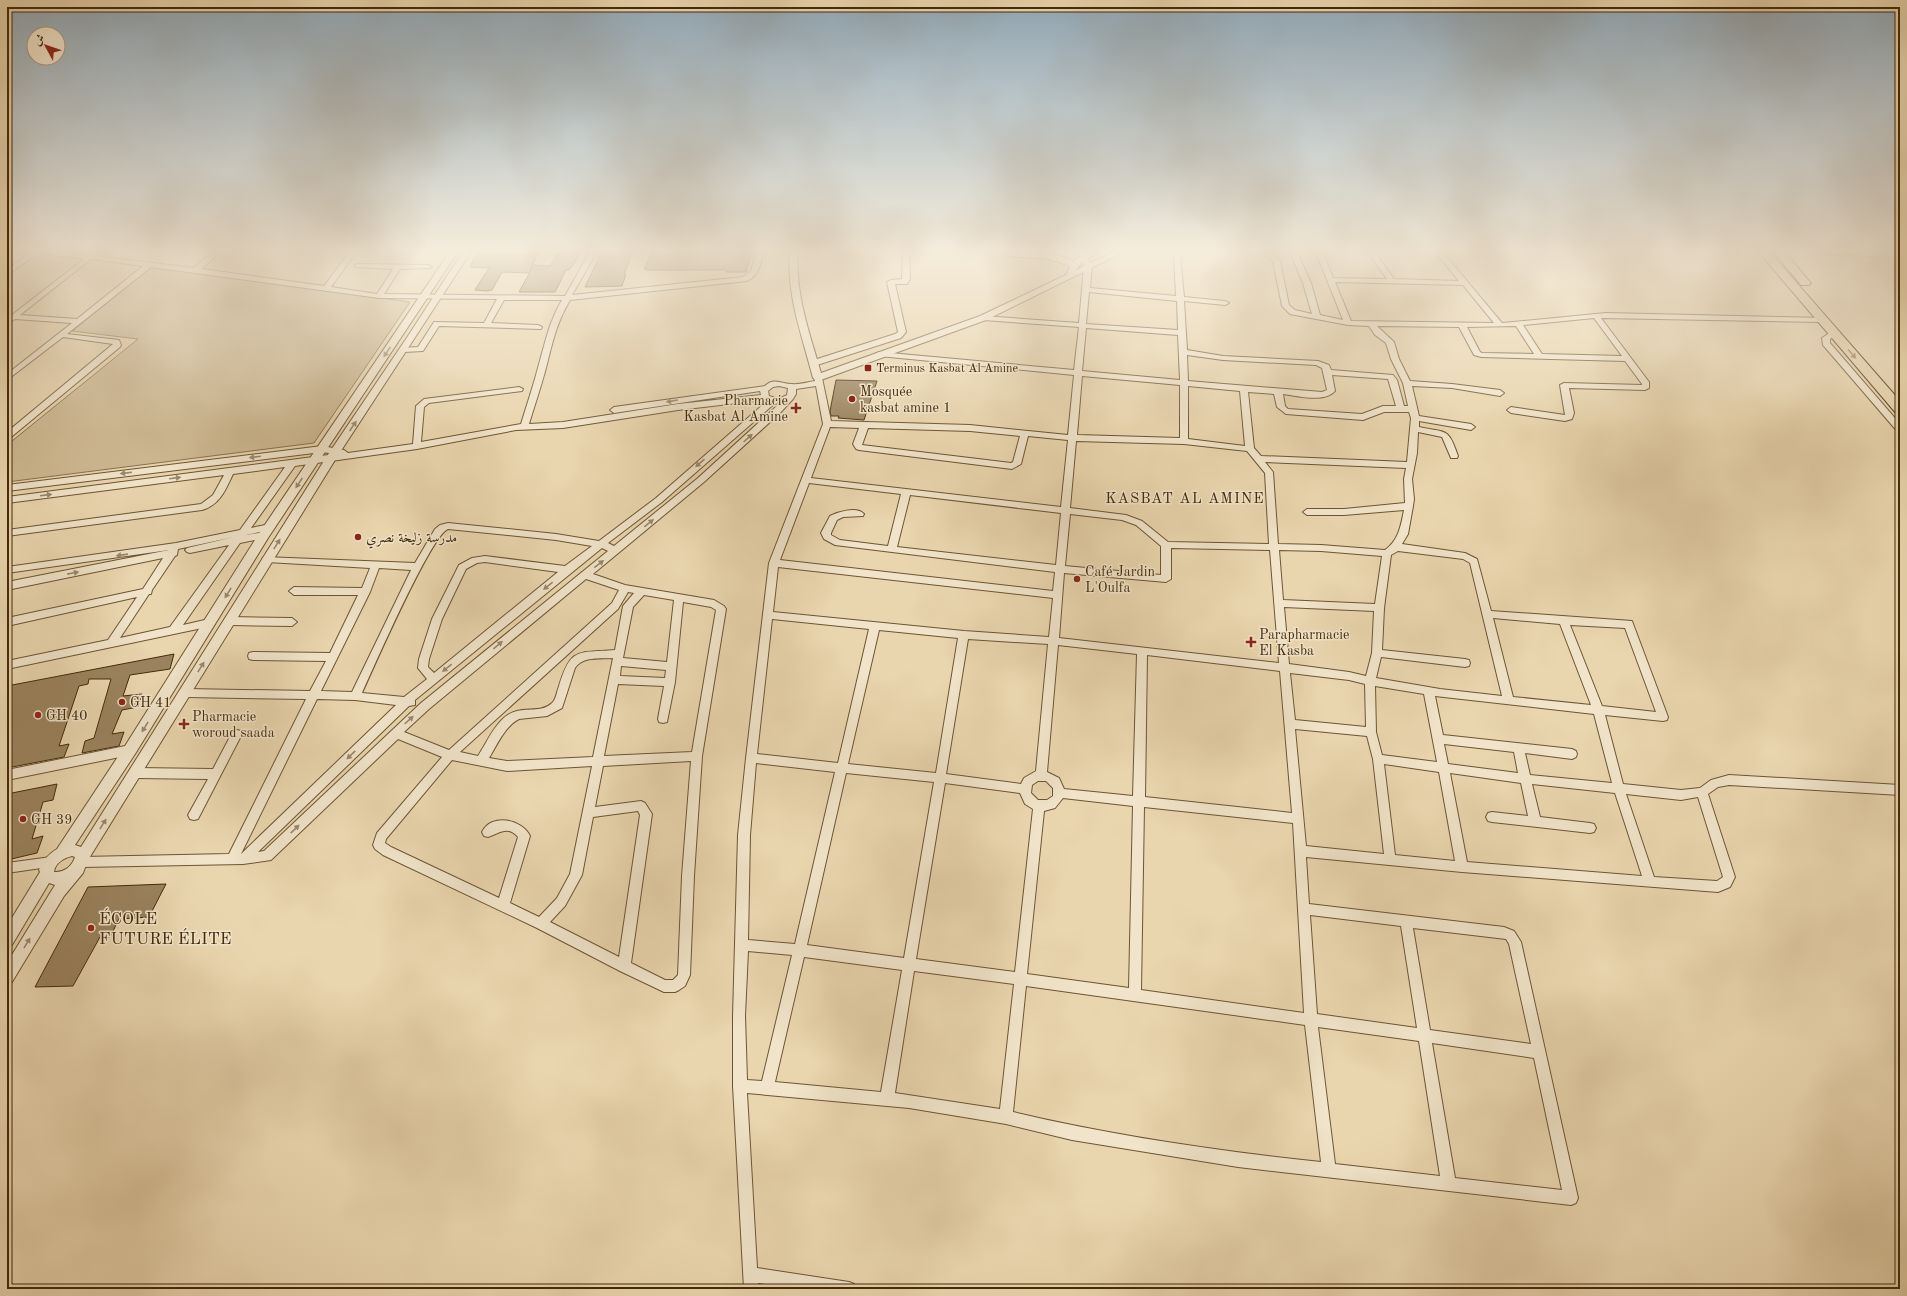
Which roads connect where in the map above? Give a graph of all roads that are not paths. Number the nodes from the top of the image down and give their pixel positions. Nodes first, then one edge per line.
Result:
1 (20, 310) edge
2 (91, 310) edge
3 (415, 310) edge
4 (430, 310) edge
5 (494, 310) edge
6 (560, 310) edge
7 (798, 310) edge
8 (897, 310) edge
9 (998, 310) edge
10 (1084, 310) edge
11 (1181, 310) edge
12 (1289, 310) edge
13 (1315, 310) edge
14 (1343, 310) edge
15 (1488, 310) edge
16 (1814, 310) edge
17 (1826, 310) edge
18 (1596, 316) junction
19 (1317, 317) junction
20 (983, 318) junction
21 (9, 319) edge
22 (1822, 320) junction
23 (78, 321) junction
24 (422, 323) junction
25 (1518, 323) junction
26 (437, 324) junction
27 (1348, 324) junction
28 (1371, 324) junction
29 (486, 325) junction
30 (1462, 325) junction
31 (1500, 325) junction
32 (1082, 326) junction
33 (538, 327) dead end
34 (1183, 333) junction
35 (61, 334) junction
36 (1834, 334) junction
37 (404, 350) junction
38 (1184, 352) junction
39 (879, 354) junction
40 (1539, 356) junction
41 (1628, 359) junction
42 (814, 363) junction
43 (1328, 372) junction
44 (1078, 373) junction
45 (7, 378) edge
46 (1185, 383) junction
47 (1407, 383) junction
48 (819, 384) junction
49 (766, 388) junction
50 (519, 389) dead end
51 (1244, 390) junction
52 (1278, 392) junction
53 (791, 393) junction
54 (1500, 393) dead end
55 (1895, 395) edge
56 (768, 399) junction
57 (1876, 402) junction
58 (1401, 409) junction
59 (1900, 409) edge
60 (1511, 410) dead end
61 (1414, 413) junction
62 (827, 424) junction
63 (865, 424) junction
64 (539, 426) junction
65 (524, 427) junction
66 (1471, 427) dead end
67 (1413, 428) junction
68 (1900, 429) edge
69 (1025, 433) junction
70 (7, 436) edge
71 (1072, 438) junction
72 (1184, 441) junction
73 (417, 446) junction
74 (322, 449) junction
75 (1250, 449) junction
76 (334, 454) junction
77 (1454, 456) dead end
78 (1259, 459) junction
79 (314, 460) junction
80 (292, 463) junction
81 (1410, 466) junction
82 (230, 471) junction
83 (806, 480) junction
84 (7, 488) edge
85 (906, 492) junction
86 (7, 500) edge
87 (1409, 506) junction
88 (1066, 509) junction
89 (1307, 512) dead end
90 (860, 514) dead end
91 (267, 531) junction
92 (242, 532) junction
93 (7, 534) edge
94 (236, 541) junction
95 (600, 544) junction
96 (1166, 545) junction
97 (1274, 546) junction
98 (892, 549) junction
99 (174, 550) junction
100 (616, 550) junction
101 (1392, 550) junction
102 (267, 559) junction
103 (774, 563) junction
104 (54, 564) junction
105 (376, 565) junction
106 (32, 566) junction
107 (417, 567) junction
108 (1060, 569) junction
109 (7, 570) edge
110 (567, 570) junction
111 (585, 575) junction
112 (46, 578) junction
113 (26, 582) junction
114 (7, 586) edge
115 (625, 588) junction
116 (148, 591) junction
117 (294, 591) dead end
118 (364, 592) junction
119 (641, 592) junction
120 (1058, 595) junction
121 (679, 598) junction
122 (1279, 603) junction
123 (1379, 608) junction
124 (1486, 614) junction
125 (769, 615) junction
126 (230, 621) junction
127 (1564, 621) junction
128 (7, 622) edge
129 (292, 622) dead end
130 (209, 623) junction
131 (875, 625) junction
132 (173, 631) junction
133 (964, 635) junction
134 (1054, 641) junction
135 (111, 642) junction
136 (1142, 650) junction
137 (1377, 653) junction
138 (253, 656) dead end
139 (332, 657) junction
140 (619, 657) junction
141 (1465, 663) dead end
142 (7, 665) edge
143 (671, 666) junction
144 (1284, 668) junction
145 (434, 679) junction
146 (614, 680) junction
147 (1370, 681) junction
148 (670, 682) junction
149 (1429, 691) junction
150 (186, 693) junction
151 (313, 695) junction
152 (355, 696) junction
153 (1510, 700) junction
154 (407, 701) junction
155 (425, 706) junction
156 (1598, 710) junction
157 (663, 719) dead end
158 (1290, 724) junction
159 (1372, 732) junction
160 (395, 733) junction
161 (237, 734) dead end
162 (1438, 739) junction
163 (1518, 748) junction
164 (130, 750) junction
165 (1572, 754) dead end
166 (450, 755) junction
167 (697, 756) junction
168 (751, 758) junction
169 (1378, 759) junction
170 (597, 760) junction
171 (481, 761) junction
172 (842, 767) junction
173 (1444, 769) junction
174 (136, 773) junction
175 (216, 774) junction
176 (7, 775) edge
177 (1042, 776) junction
178 (940, 778) junction
179 (1526, 779) junction
180 (1024, 789) junction
181 (1619, 789) junction
182 (1900, 790) edge
183 (1702, 792) junction
184 (1059, 793) junction
185 (1138, 801) junction
186 (1039, 806) junction
187 (588, 813) junction
188 (194, 815) dead end
189 (1492, 817) dead end
190 (1298, 819) junction
191 (1535, 822) junction
192 (1590, 828) dead end
193 (488, 832) dead end
194 (1300, 851) junction
195 (238, 859) junction
196 (1390, 859) junction
197 (53, 863) junction
198 (81, 863) junction
199 (1462, 867) junction
200 (7, 868) edge
201 (1650, 881) junction
202 (503, 906) junction
203 (1305, 909) junction
204 (1406, 922) junction
205 (541, 924) junction
206 (7, 940) edge
207 (742, 945) junction
208 (799, 950) junction
209 (910, 965) junction
210 (624, 967) junction
211 (7, 977) edge
212 (1020, 979) junction
213 (1135, 995) junction
214 (1311, 1021) junction
215 (1426, 1036) junction
216 (1540, 1052) junction
217 (740, 1086) junction
218 (767, 1089) junction
219 (887, 1099) junction
220 (1006, 1117) junction
221 (1329, 1171) junction
222 (1449, 1185) junction
223 (750, 1274) junction
224 (751, 1289) edge
225 (849, 1289) edge

1 - 21 street
2 - 23 street
3 -> 74 street
4 - 24 street
5 - 29 street
6 - 65 street
7 - 42 street
8 - 42 street
9 - 20 street
10 - 32 street
11 - 34 street
12 - 19 street
13 - 19 street
14 - 27 street
15 - 31 street
16 - 22 highway
17 - 55 highway
18 - 22 street
18 - 25 street
18 - 41 street
19 - 27 street
20 - 32 street
20 - 39 street
21 - 23 street
22 - 36 highway
23 - 35 street
24 - 26 street
24 - 37 street
25 - 31 street
25 - 40 street
26 - 29 street
26 - 37 street
27 - 28 street
28 - 30 street
28 - 47 street
29 - 33 street
30 - 31 street
30 - 40 street
32 - 34 street
32 - 44 street
34 - 38 street
35 - 45 street
35 - 70 street
36 -> 55 highway
36 - 57 street
76 -> 37 street
38 - 43 street
38 - 46 street
39 - 44 street
39 - 48 street
40 - 41 street
41 - 60 street
42 - 48 street
43 - 52 street
43 - 58 street
44 - 46 street
44 - 71 street
46 - 51 street
46 - 72 street
47 - 54 street
47 - 61 street
48 - 53 street
48 - 62 street
49 - 53 street
49 - 56 street
49 -> 64 street
50 - 73 street
51 - 52 street
51 - 75 street
52 - 58 street
53 - 56 street
100 -> 53 street
55 - 57 highway
55 - 59 highway
56 - 64 street
56 -> 95 street
57 - 68 street
58 - 61 street
61 - 66 street
61 - 67 street
62 - 63 street
62 - 83 street
63 - 69 street
63 - 69 street
64 - 65 street
65 - 73 street
67 - 77 street
67 - 81 street
69 - 71 street
71 - 72 street
71 - 88 street
72 - 75 street
73 - 76 street
74 - 76 street
74 - 79 street
74 -> 84 street
75 - 78 street
76 - 79 street
102 -> 76 street
78 - 81 street
78 - 97 street
79 - 80 street
79 -> 91 street
80 - 82 street
80 - 92 street
81 - 87 street
86 -> 82 street
82 - 93 street
83 - 85 street
83 - 103 street
85 - 88 street
85 - 98 street
87 - 89 street
87 - 101 street
88 - 96 street
88 - 108 street
90 - 98 street
91 - 92 street
91 - 94 street
91 -> 130 street
92 - 94 street
92 - 99 street
94 - 99 street
94 - 132 street
95 - 100 street
95 - 107 street
95 - 110 street
96 - 97 street
96 - 108 street
97 - 101 street
97 - 122 street
98 - 108 street
99 -> 104 street
112 -> 99 street
99 - 116 street
111 -> 100 street
101 - 123 street
101 - 124 street
102 - 105 street
102 - 126 street
103 - 120 street
103 - 125 street
104 - 106 street
104 - 112 street
105 - 107 street
105 - 118 street
106 - 109 street
106 - 113 street
107 - 152 street
108 - 120 street
110 -> 145 street
110 - 145 street
111 - 115 street
155 -> 111 street
112 - 113 street
113 - 114 street
115 - 119 street
115 - 166 street
116 - 128 street
116 - 135 street
117 - 118 street
118 - 139 street
119 - 121 street
119 - 140 street
120 - 134 street
121 - 143 street
121 - 167 street
122 - 123 street
122 - 144 street
123 - 137 street
124 - 127 street
124 - 153 street
125 - 131 street
125 - 168 street
126 - 129 street
150 -> 126 street
127 - 156 street
127 - 156 street
130 - 132 street
130 -> 164 street
131 - 133 street
131 - 172 street
132 - 135 street
133 - 134 street
133 - 178 street
134 - 136 street
134 - 177 street
135 - 142 street
136 - 144 street
136 - 185 street
137 - 141 street
137 - 147 street
138 - 139 street
139 - 151 street
140 - 143 street
140 - 146 street
140 - 171 street
143 - 148 street
144 - 147 street
144 - 158 street
145 - 154 street
146 - 148 street
146 - 170 street
147 - 149 street
147 - 159 street
148 - 157 street
149 - 153 street
149 - 162 street
150 - 151 street
150 - 174 street
151 - 152 street
151 - 195 street
152 - 154 street
153 - 156 street
154 - 155 street
154 -> 195 street
160 -> 155 street
156 - 181 street
158 - 159 street
158 - 190 street
159 - 169 street
160 - 166 street
195 -> 160 street
161 - 175 street
162 - 163 street
162 - 173 street
163 - 165 street
163 - 179 street
164 - 176 street
164 - 197 street
166 - 171 street
166 - 202 street
167 - 170 street
167 - 210 street
168 - 172 street
168 - 207 street
169 - 173 street
169 - 196 street
170 - 171 street
170 - 187 street
172 - 178 street
172 - 208 street
173 - 179 street
173 - 199 street
174 - 175 street
198 -> 174 street
175 - 188 street
177 - 180 street
177 - 184 street
178 - 180 street
178 - 209 street
179 - 181 street
179 - 191 street
180 - 186 street
181 - 183 street
181 - 201 street
182 - 183 street
183 - 201 street
184 - 185 street
184 - 186 street
185 - 190 street
185 - 213 street
186 - 212 street
187 - 205 street
187 - 210 street
189 - 191 street
190 - 194 street
191 - 192 street
193 - 202 street
194 - 196 street
194 - 203 street
195 - 198 street
196 - 199 street
197 - 198 street
197 - 198 street
197 - 200 street
197 - 206 street
211 -> 198 street
199 - 201 street
202 - 205 street
203 - 204 street
203 - 214 street
204 - 215 street
204 - 216 street
205 - 210 street
207 - 208 street
207 - 217 street
208 - 209 street
208 - 218 street
209 - 212 street
209 - 219 street
212 - 213 street
212 - 220 street
213 - 214 street
214 - 215 street
214 - 221 street
215 - 216 street
215 - 222 street
216 - 222 street
217 - 218 street
217 - 223 street
218 - 219 street
219 - 220 street
220 - 221 street
221 - 222 street
223 - 224 street
223 - 225 street

